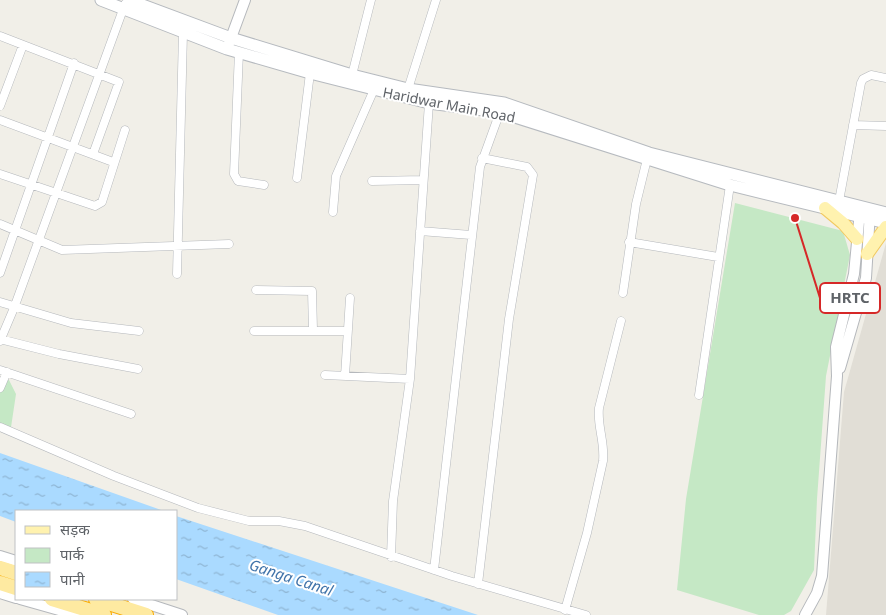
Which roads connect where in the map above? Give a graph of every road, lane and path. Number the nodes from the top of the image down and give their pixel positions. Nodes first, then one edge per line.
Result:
1 (101, 0) edge
2 (245, 0) edge
3 (371, 0) edge
4 (436, 0) edge
5 (122, 3) edge
6 (183, 33) junction
7 (0, 36) edge
8 (231, 38) junction
9 (23, 45) junction
10 (233, 50) junction
11 (74, 63) junction
12 (100, 73) junction
13 (310, 73) junction
14 (352, 75) junction
15 (886, 78) edge
16 (376, 86) junction
17 (408, 89) junction
18 (429, 103) junction
19 (0, 106) edge
20 (501, 107) junction
21 (0, 120) edge
22 (853, 125) junction
23 (886, 126) edge
24 (124, 130) dead end
25 (47, 138) junction
26 (72, 146) junction
27 (92, 154) junction
28 (648, 157) junction
29 (482, 158) junction
30 (113, 162) junction
31 (0, 174) edge
32 (297, 178) dead end
33 (423, 180) junction
34 (372, 181) dead end
35 (30, 185) junction
36 (264, 185) dead end
37 (730, 185) junction
38 (54, 193) junction
39 (839, 201) junction
40 (824, 208) junction
41 (333, 212) dead end
42 (865, 213) junction
43 (886, 213) edge
44 (0, 224) edge
45 (886, 225) edge
46 (14, 230) junction
47 (420, 232) junction
48 (471, 234) junction
49 (38, 239) junction
50 (857, 239) junction
51 (629, 242) junction
52 (229, 244) dead end
53 (178, 245) junction
54 (868, 254) junction
55 (718, 257) junction
56 (0, 273) edge
57 (177, 274) dead end
58 (256, 290) dead end
59 (623, 293) dead end
60 (350, 298) dead end
61 (0, 302) edge
62 (14, 308) junction
63 (621, 321) dead end
64 (313, 330) junction
65 (139, 331) dead end
66 (254, 331) dead end
67 (347, 331) junction
68 (0, 339) edge
69 (138, 369) dead end
70 (3, 371) edge
71 (325, 375) dead end
72 (344, 376) junction
73 (837, 376) junction
74 (410, 379) junction
75 (0, 388) edge
76 (699, 395) dead end
77 (131, 414) dead end
78 (0, 426) edge
79 (0, 556) edge
80 (391, 557) junction
81 (15, 561) edge
82 (0, 568) edge
83 (434, 570) junction
84 (15, 573) edge
85 (0, 583) edge
86 (478, 584) junction
87 (15, 588) edge
88 (0, 593) edge
89 (15, 598) edge
90 (24, 600) edge
91 (55, 600) edge
92 (99, 600) edge
93 (136, 600) edge
94 (565, 610) junction
95 (77, 615) edge
96 (104, 615) edge
97 (146, 615) edge
98 (182, 615) edge
99 (586, 615) edge
100 (805, 615) edge

1 - 5 main road, Haridwar Main Road
2 - 8 street
3 - 14 street
4 - 17 street
5 - 6 main road, Haridwar Main Road
5 - 8 main road, Haridwar Main Road
5 - 12 street
6 - 10 main road, Haridwar Main Road
6 - 53 street
7 - 9 street
8 - 10 street
8 - 14 main road, Haridwar Main Road
9 - 11 street
9 - 19 street
10 - 13 main road, Haridwar Main Road
10 - 36 street
11 - 12 street
11 - 25 street
12 - 26 street
12 - 27 street
13 - 16 main road, Haridwar Main Road
13 - 32 street
14 - 16 main road, Haridwar Main Road
15 - 22 street
16 - 17 main road, Haridwar Main Road
16 - 18 main road, Haridwar Main Road
16 - 41 street
17 - 20 main road, Haridwar Main Road
18 - 20 main road, Haridwar Main Road
18 - 33 street
20 - 28 main road, Haridwar Main Road
20 - 29 street
21 - 25 street
22 - 23 street
22 - 39 street
24 - 30 street
25 - 26 street
25 - 35 street
26 - 27 street
26 - 38 street
27 - 30 street
28 - 37 main road, Haridwar Main Road
28 - 39 main road, Haridwar Main Road
28 - 51 street
29 - 48 street
29 - 86 street
30 - 38 street
31 - 35 street
33 - 34 street
33 - 47 street
35 - 38 street
35 - 46 street
37 - 40 main road, Haridwar Main Road
37 - 55 street
38 - 49 street
39 - 42 main road, Haridwar Main Road
40 - 42 main road, Haridwar Main Road
40 - 50 main road
42 - 43 main road, Haridwar Main Road
42 - 45 main road, Haridwar Main Road
42 - 50 street
42 - 54 street
44 - 46 street
45 - 54 main road
46 - 49 street
46 - 56 street
47 - 48 street
47 - 74 street
48 - 83 street
49 - 53 street
49 - 62 street
50 - 73 street
51 - 55 street
51 - 59 street
52 - 53 street
53 - 57 street
54 - 73 street
55 - 76 street
58 - 64 street
60 - 67 street
61 - 62 street
62 - 65 street
62 - 68 street
63 - 94 street
64 - 66 street
64 - 67 street
67 - 72 street
68 - 69 street
70 - 75 street
70 - 77 street
71 - 72 street
72 - 74 street
73 - 100 street
74 - 80 street
78 - 80 street
79 - 81 street
80 - 83 street
82 - 84 highway
83 - 86 street
85 - 87 highway
86 - 94 street
88 - 89 street
90 - 95 street
91 - 96 highway
92 - 97 highway
93 - 98 street
94 - 99 street

